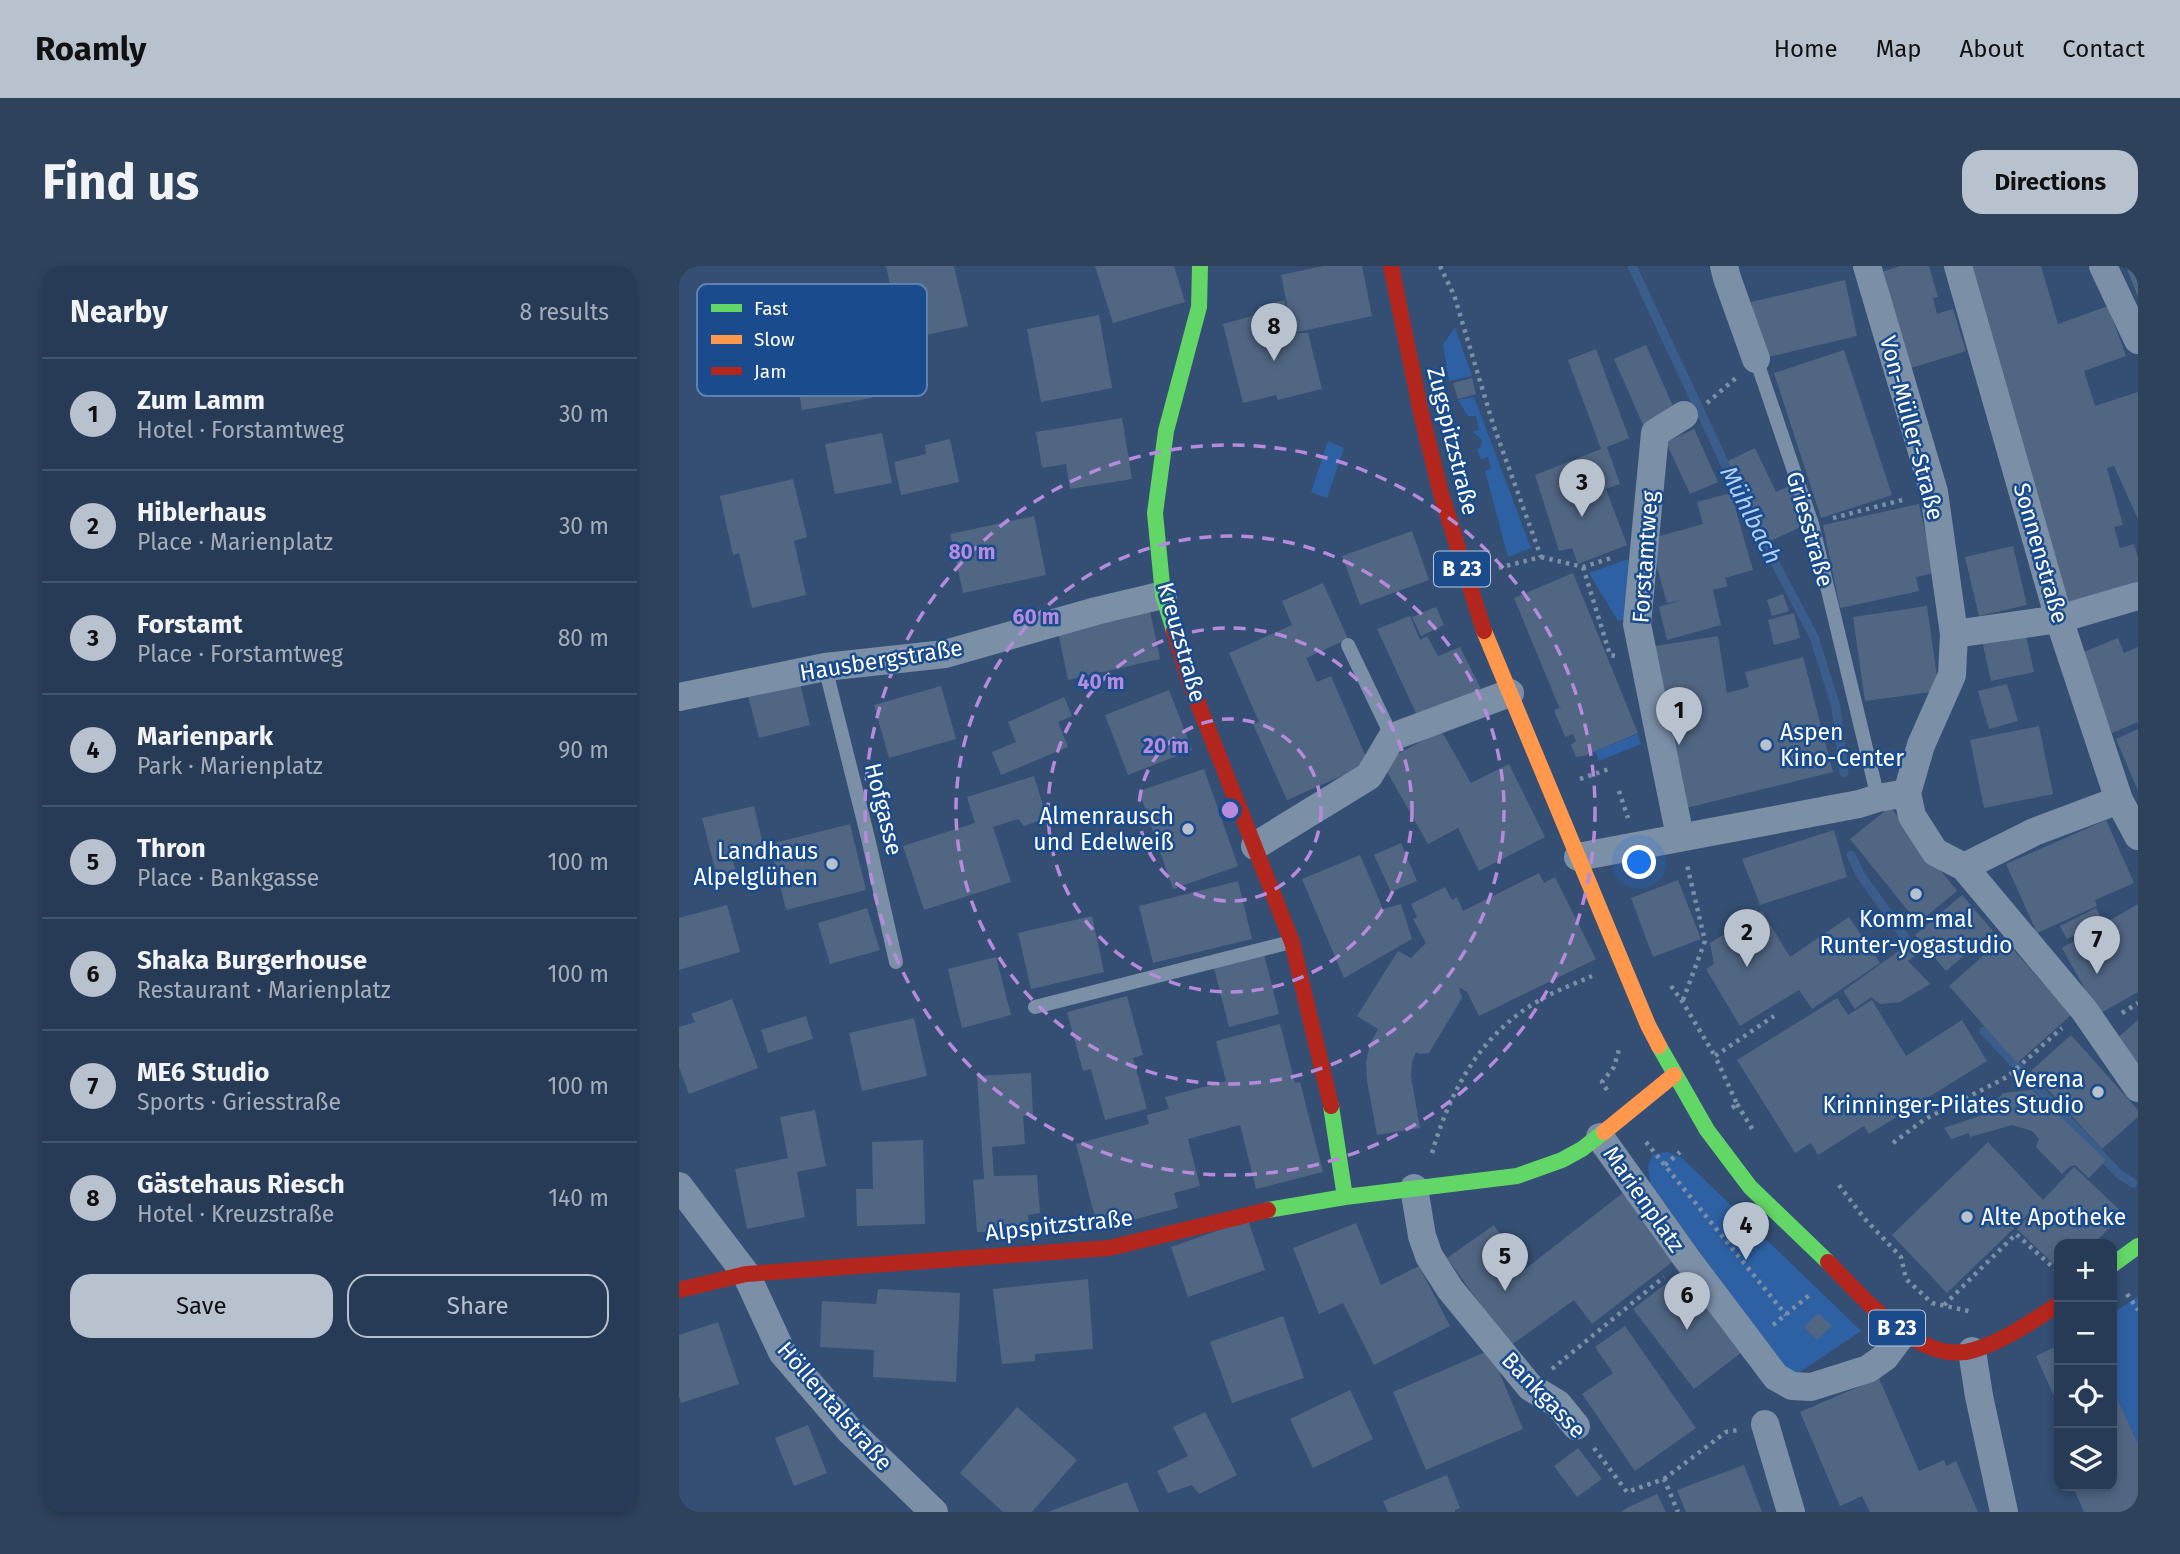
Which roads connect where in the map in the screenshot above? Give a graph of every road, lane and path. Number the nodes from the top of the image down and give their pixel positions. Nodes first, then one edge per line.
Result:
1 (1200, 266) edge
2 (1391, 266) edge
3 (1440, 266) edge
4 (1724, 266) edge
5 (1867, 266) edge
6 (1958, 266) edge
7 (2103, 266) edge
8 (2138, 341) edge
9 (1756, 359) joint
10 (1684, 415) dead end
11 (1934, 492) junction
12 (1812, 524) junction
13 (1643, 547) junction
14 (1541, 557) junction
15 (1465, 576) junction
16 (1163, 594) junction
17 (2138, 596) edge
18 (2059, 619) junction
19 (1954, 634) junction
20 (1348, 645) dead end
21 (825, 667) junction
22 (1510, 693) junction
23 (679, 697) edge
24 (1392, 737) junction
25 (1907, 793) junction
26 (2119, 800) junction
27 (1869, 801) junction
28 (2138, 836) edge
29 (1680, 837) junction
30 (1255, 846) junction
31 (1578, 857) junction
32 (1963, 867) junction
33 (1292, 942) junction
34 (896, 962) dead end
35 (1602, 971) dead end
36 (1682, 1001) dead end
37 (1035, 1007) dead end
38 (2084, 1010) junction
39 (1621, 1038) dead end
40 (1674, 1075) junction
41 (2138, 1088) edge
42 (1626, 1116) junction
43 (1600, 1137) junction
44 (1893, 1143) dead end
45 (1839, 1185) dead end
46 (679, 1186) edge
47 (1427, 1187) junction
48 (1345, 1197) junction
49 (2138, 1245) edge
50 (1687, 1259) junction
51 (2117, 1261) edge
52 (2054, 1268) edge
53 (1836, 1272) junction
54 (746, 1274) junction
55 (679, 1290) edge
56 (1943, 1306) junction
57 (2054, 1307) edge
58 (1979, 1314) dead end
59 (1786, 1315) junction
60 (1903, 1333) junction
61 (1751, 1343) junction
62 (1972, 1351) junction
63 (1530, 1387) junction
64 (1765, 1424) joint
65 (1576, 1426) joint
66 (1664, 1479) junction
67 (934, 1512) edge
68 (1678, 1512) edge
69 (1791, 1512) edge
70 (2004, 1512) edge

1 - 16 street, Kreuzstraße
2 - 15 street, Zugspitzstraße / B 23
3 - 14 path
4 - 9 street, Griesstraße
5 - 11 street, Von-Müller-Straße
6 - 18 street, Sonnenstraße
7 - 8 street
9 - 12 lane, Griesstraße
10 - 13 street, Forstamtweg
11 - 12 path
11 - 19 street, Von-Müller-Straße
12 - 27 lane, Griesstraße
13 - 14 path
13 - 29 street, Forstamtweg
14 - 15 path
15 - 22 street, Zugspitzstraße / B 23
16 - 21 street, Hausbergstraße
16 - 30 street, Kreuzstraße
17 - 18 street
18 - 19 street
18 - 26 street, Sonnenstraße
19 - 25 street, Von-Müller-Straße
20 - 24 lane
21 - 23 street, Hausbergstraße
21 - 34 lane, Hofgasse
22 - 24 street
22 - 31 street, Zugspitzstraße / B 23
24 - 30 street
25 - 27 street
25 - 32 street
26 - 28 street, Sonnenstraße
26 - 32 street
27 - 29 street
29 - 31 street
29 - 36 path
30 - 33 street, Kreuzstraße
31 - 40 street, B 23
32 - 38 street
33 - 37 lane
33 - 48 street, Kreuzstraße
35 - 47 path
38 - 41 street
38 - 44 path
39 - 42 path
40 - 42 street, Marienplatz
40 - 53 street, B 23
42 - 43 street, Marienplatz
42 - 59 path
43 - 47 street, Marienplatz
43 - 50 street, Marienplatz
45 - 56 path
46 - 54 street, Höllentalstraße
47 - 48 street, Alpspitzstraße
47 - 63 street, Bankgasse
48 - 54 street, Alpspitzstraße
49 - 51 street
50 - 61 street, Marienplatz
50 - 63 path
52 - 56 path
53 - 59 path
53 - 60 street, B 23
54 - 55 street, Alpspitzstraße
54 - 67 street, Höllentalstraße
56 - 58 path
57 - 62 street, B 23
59 - 61 path
60 - 61 street, Marienplatz
60 - 62 street, B 23
62 - 70 street
63 - 65 street, Bankgasse
64 - 66 path, Bankgasse
64 - 69 street
65 - 66 path, Bankgasse
66 - 68 path

